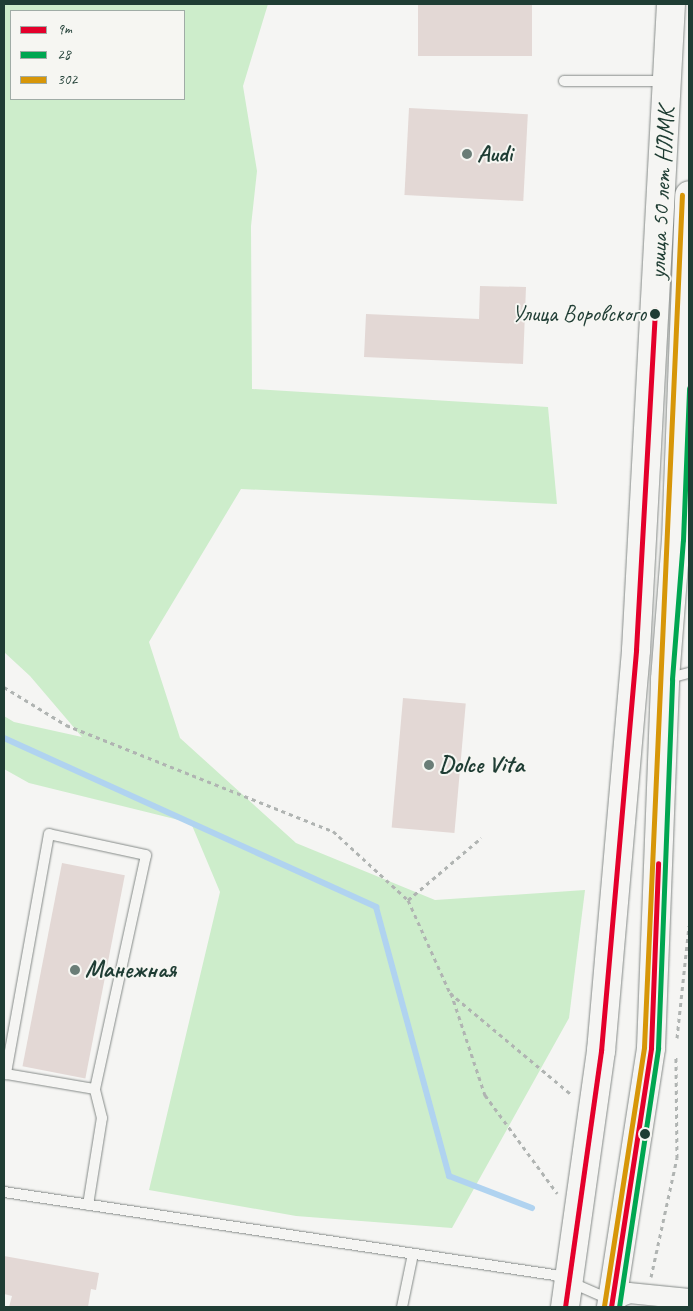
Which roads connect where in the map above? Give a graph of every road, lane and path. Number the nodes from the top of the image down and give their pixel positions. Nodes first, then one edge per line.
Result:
1 (671, 4) edge
2 (564, 81) dead end
3 (668, 82) junction
4 (689, 196) edge
5 (688, 278) edge
6 (684, 483) edge
7 (677, 676) edge
8 (4, 687) edge
9 (481, 838) dead end
10 (408, 900) junction
11 (689, 926) edge
12 (450, 993) junction
13 (676, 1043) dead end
14 (676, 1052) dead end
15 (95, 1089) junction
16 (577, 1099) dead end
17 (4, 1192) edge
18 (557, 1200) dead end
19 (88, 1204) junction
20 (413, 1254) junction
21 (569, 1279) junction
22 (647, 1295) junction
23 (679, 1302) edge
24 (611, 1304) edge
25 (402, 1307) edge
26 (565, 1307) edge

1 - 3 main road, улица 50 лет НЛМК
2 - 3 lane
3 - 21 main road, улица 50 лет НЛМК
4 - 5 main road, улица 50 лет НЛМК
5 - 6 main road, улица 50 лет НЛМК
6 - 7 main road, улица 50 лет НЛМК
7 - 24 main road, улица 50 лет НЛМК
8 - 10 path
9 - 10 path
10 - 12 path
11 - 13 path
12 - 16 path
12 - 18 path
14 - 22 path
15 - 15 lane
15 - 19 lane
17 - 19 lane
19 - 20 lane
20 - 21 lane
20 - 25 lane
21 - 24 lane
21 - 26 main road, улица 50 лет НЛМК
22 - 23 street
22 - 24 street

